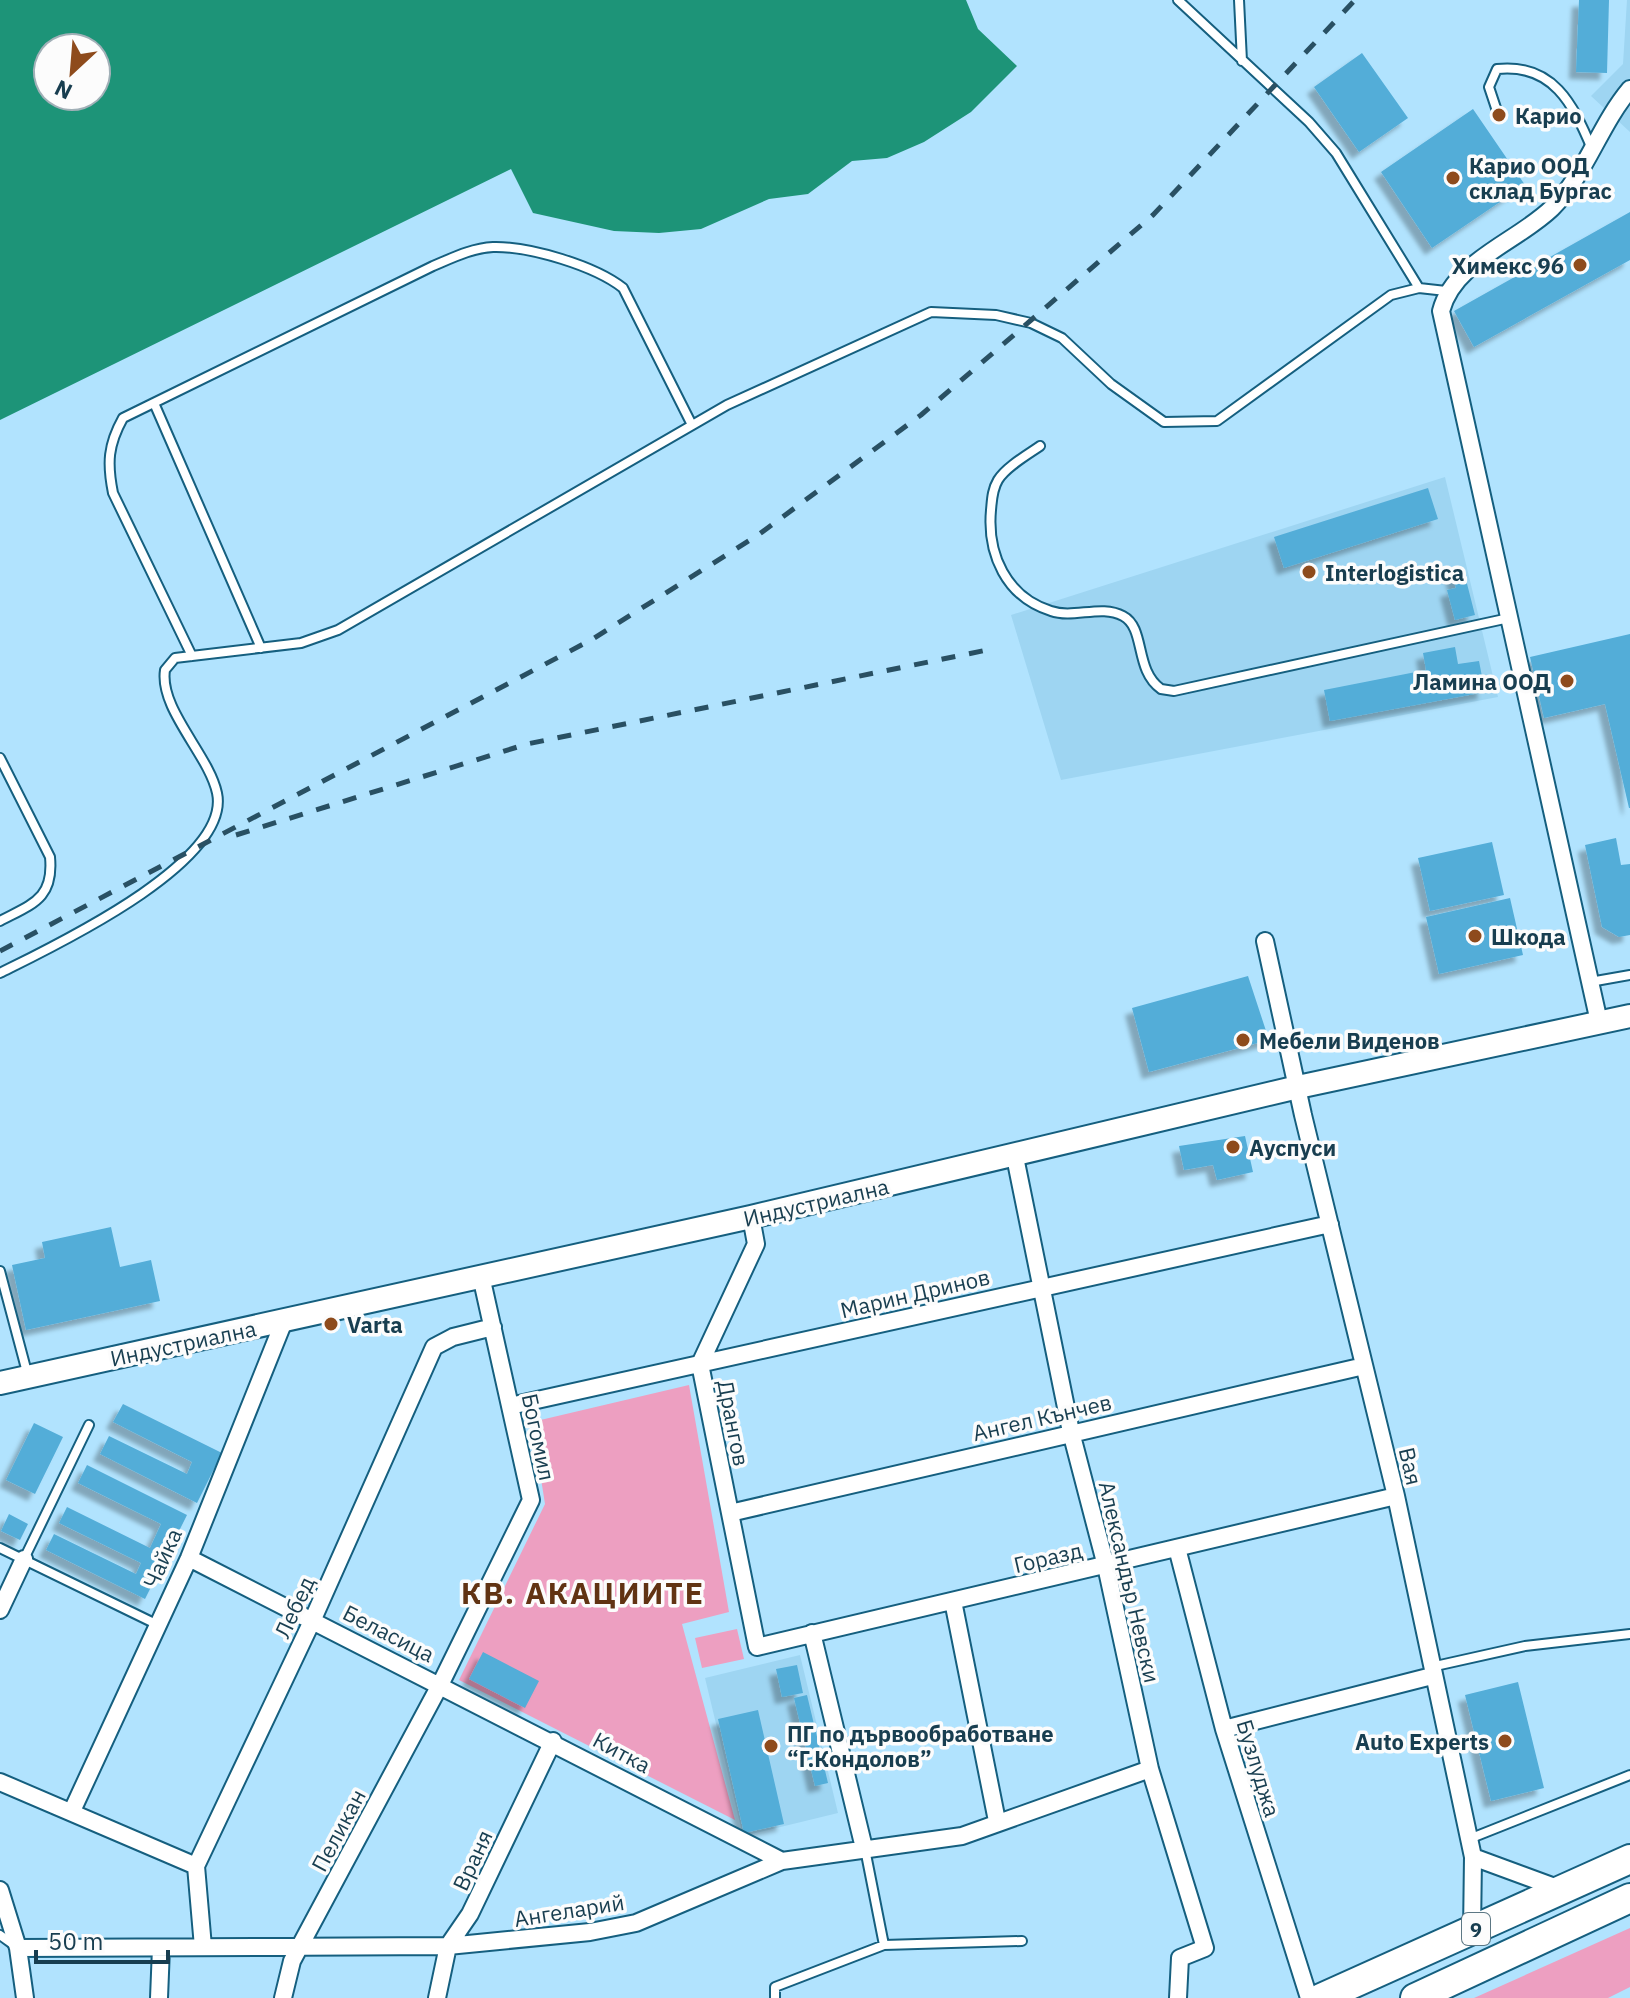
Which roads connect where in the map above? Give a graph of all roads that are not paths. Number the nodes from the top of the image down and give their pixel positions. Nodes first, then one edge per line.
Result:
1 (1178, 0) edge
2 (1194, 0) edge
3 (1239, 0) edge
4 (1185, 8) junction
5 (1242, 61) junction
6 (1630, 89) edge
7 (1499, 117) dead end
8 (1592, 150) junction
9 (1419, 288) junction
10 (1446, 291) junction
11 (154, 403) junction
12 (692, 425) junction
13 (1040, 446) dead end
14 (1509, 618) junction
15 (261, 648) junction
16 (192, 656) junction
17 (0, 758) edge
18 (0, 921) edge
19 (1265, 941) dead end
20 (0, 973) edge
21 (1630, 975) edge
22 (1590, 982) junction
23 (1630, 1016) edge
24 (1599, 1022) junction
25 (1298, 1087) junction
26 (1015, 1157) junction
27 (751, 1217) junction
28 (1330, 1224) junction
29 (0, 1271) edge
30 (481, 1276) junction
31 (1040, 1287) junction
32 (284, 1321) junction
33 (493, 1327) junction
34 (700, 1364) junction
35 (1364, 1366) junction
36 (28, 1377) junction
37 (0, 1383) edge
38 (510, 1406) junction
39 (89, 1425) dead end
40 (1071, 1432) junction
41 (1396, 1496) junction
42 (730, 1513) junction
43 (0, 1548) edge
44 (1177, 1548) junction
45 (189, 1558) junction
46 (24, 1559) junction
47 (1106, 1566) junction
48 (953, 1601) junction
49 (0, 1610) edge
50 (313, 1619) junction
51 (156, 1624) junction
52 (812, 1633) junction
53 (1630, 1634) edge
54 (757, 1647) joint
55 (1432, 1672) junction
56 (440, 1685) junction
57 (1224, 1729) junction
58 (553, 1741) junction
59 (1150, 1769) junction
60 (1630, 1775) edge
61 (0, 1782) edge
62 (72, 1811) junction
63 (997, 1821) junction
64 (1469, 1839) junction
65 (864, 1848) junction
66 (1473, 1857) junction
67 (1630, 1859) edge
68 (782, 1861) junction
69 (196, 1866) junction
70 (0, 1890) edge
71 (1562, 1890) junction
72 (1630, 1898) edge
73 (1472, 1932) junction
74 (0, 1935) edge
75 (1022, 1941) dead end
76 (884, 1945) junction
77 (448, 1946) junction
78 (203, 1947) junction
79 (300, 1947) junction
80 (18, 1948) junction
81 (161, 1948) junction
82 (25, 1998) edge
83 (159, 1998) edge
84 (283, 1998) edge
85 (437, 1998) edge
86 (775, 1998) edge
87 (1178, 1998) edge
88 (1309, 1998) edge
89 (1321, 1998) edge
90 (1415, 1998) edge

1 - 4 lane
2 - 4 lane
3 - 5 lane
4 - 5 lane
5 - 9 lane
6 - 8 street
7 - 8 lane
8 - 10 street
9 - 10 lane
9 - 12 lane
10 - 14 street
11 - 12 lane
11 - 15 lane
11 - 16 lane
12 - 15 lane
13 - 14 lane
14 - 22 street
15 - 16 lane
16 - 20 lane
17 - 18 lane
19 - 25 street, Вая
21 - 22 lane
22 - 24 street
23 - 24 main road, Индустриална
24 - 25 main road, Индустриална
25 - 26 main road, Индустриална
25 - 28 street, Вая
26 - 27 main road, Индустриална
26 - 31 street, Александър Невски
27 - 30 main road, Индустриална
27 - 34 street, Дрангов
28 - 31 street, Марин Дринов
28 - 35 street, Вая
29 - 36 lane
30 - 32 main road, Индустриална
30 - 33 street, Богомил
31 - 34 street, Марин Дринов
31 - 40 street, Александър Невски
32 - 36 main road, Индустриална
32 - 45 street, Чайка
33 - 38 street, Богомил
33 - 50 street, Лебед
34 - 38 street, Марин Дринов
34 - 42 street, Дрангов
35 - 40 street, Ангел Кънчев
35 - 41 street, Вая
36 - 37 main road, Индустриална
38 - 56 street, Богомил
39 - 46 lane
40 - 42 street, Ангел Кънчев
40 - 47 street, Александър Невски
41 - 44 street, Горазд
41 - 55 street, Вая
42 - 54 street, Дрангов
43 - 46 lane
44 - 47 street, Горазд
44 - 57 street, Бузлуджа
45 - 50 street, Беласица
45 - 51 street, Чайка
46 - 49 street
46 - 51 lane
47 - 48 street, Горазд
47 - 59 street, Александър Невски
48 - 52 street, Горазд
48 - 63 street
50 - 56 street, Беласица
50 - 69 street, Лебед
51 - 62 street, Чайка
52 - 54 street, Горазд
52 - 65 street
53 - 55 lane
55 - 57 street
55 - 64 street, Вая
56 - 58 street, Китка
56 - 79 street, Пеликан
57 - 88 street, Бузлуджа
58 - 68 street, Китка
58 - 77 street, Враня
59 - 63 street, Ангеларий
59 - 87 street, Александър Невски
60 - 64 lane
61 - 62 street
62 - 69 street
63 - 65 street, Ангеларий
64 - 66 street, Вая
65 - 68 street, Ангеларий
65 - 76 lane
66 - 71 street
66 - 73 street, Вая
67 - 71 highway, 9
68 - 77 street, Ангеларий
69 - 78 street
70 - 80 street
71 - 73 highway, 9
72 - 90 highway, 9
73 - 89 highway, 9
74 - 80 lane
75 - 76 lane
76 - 86 lane
77 - 79 street, Ангеларий
77 - 85 street, Враня
78 - 79 street, Ангеларий
78 - 81 street, Ангеларий
79 - 84 street, Пеликан
80 - 81 street, Ангеларий
80 - 82 street
81 - 83 street

